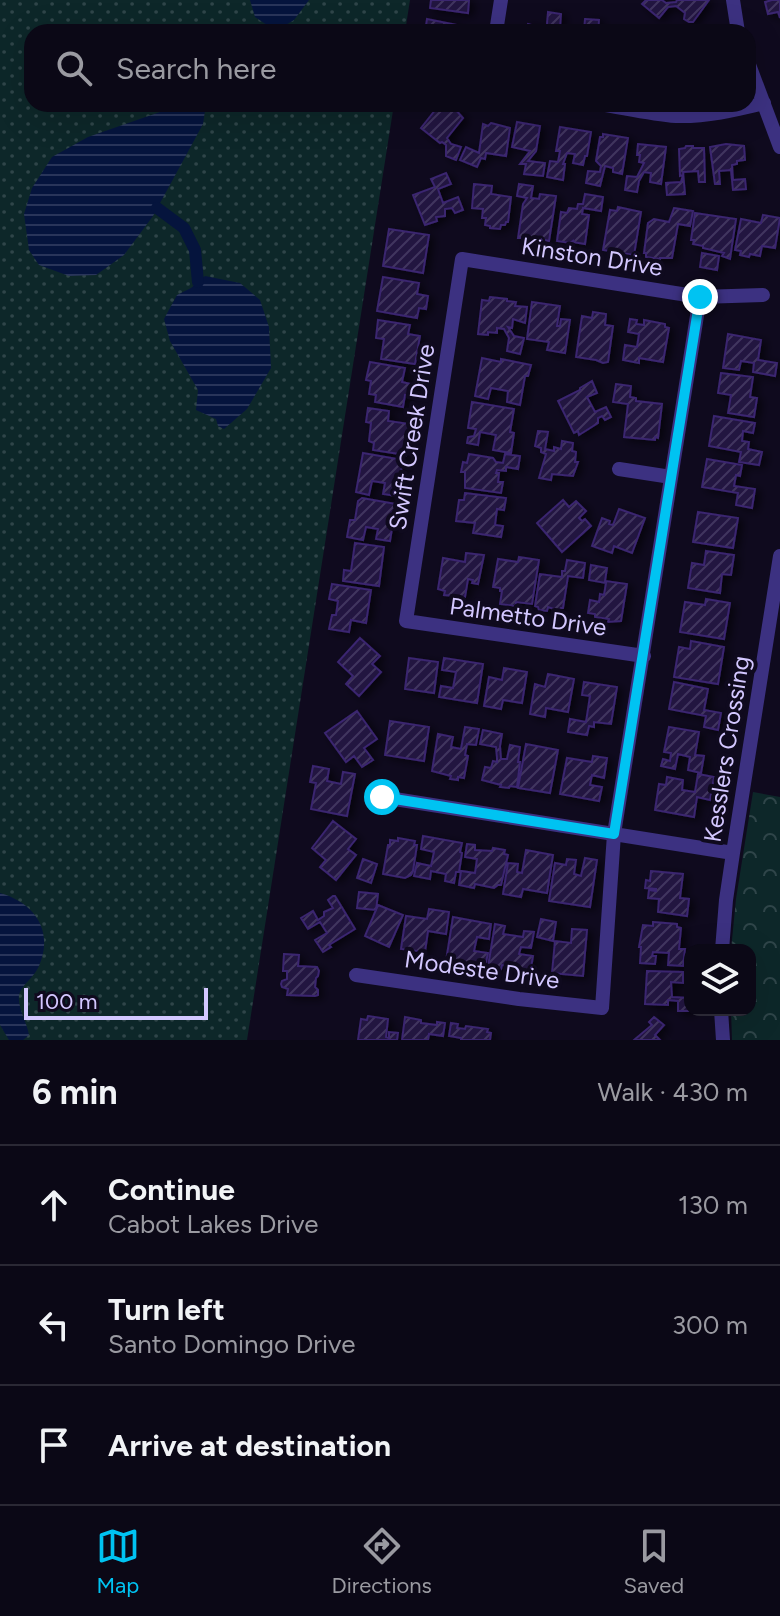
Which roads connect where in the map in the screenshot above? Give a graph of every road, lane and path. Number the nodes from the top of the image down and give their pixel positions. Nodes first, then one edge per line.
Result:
1 (501, 0) edge
2 (733, 0) edge
3 (497, 24) edge
4 (737, 24) edge
5 (756, 82) edge
6 (764, 103) junction
7 (756, 105) edge
8 (649, 112) edge
9 (725, 112) edge
10 (780, 147) edge
11 (462, 259) joint
12 (763, 295) dead end
13 (700, 297) junction
14 (619, 469) dead end
15 (671, 477) junction
16 (780, 556) edge
17 (406, 621) joint
18 (644, 656) junction
19 (382, 797) dead end
20 (614, 834) junction
21 (733, 853) junction
22 (722, 944) edge
23 (356, 975) dead end
24 (721, 1016) edge
25 (723, 1040) edge

1 - 3 street
2 - 4 street
5 - 6 street
6 - 7 street
6 - 10 street
8 - 9 street
11 - 13 street, Kinston Drive
11 - 17 street, Swift Creek Drive
12 - 13 street, Kinston Drive
13 - 15 street
14 - 15 street
15 - 18 street
16 - 21 street, Kesslers Crossing
17 - 18 street, Palmetto Drive
18 - 20 street
19 - 20 street
20 - 21 street
20 - 23 street, Modeste Drive
21 - 22 street, Kesslers Crossing
24 - 25 street

